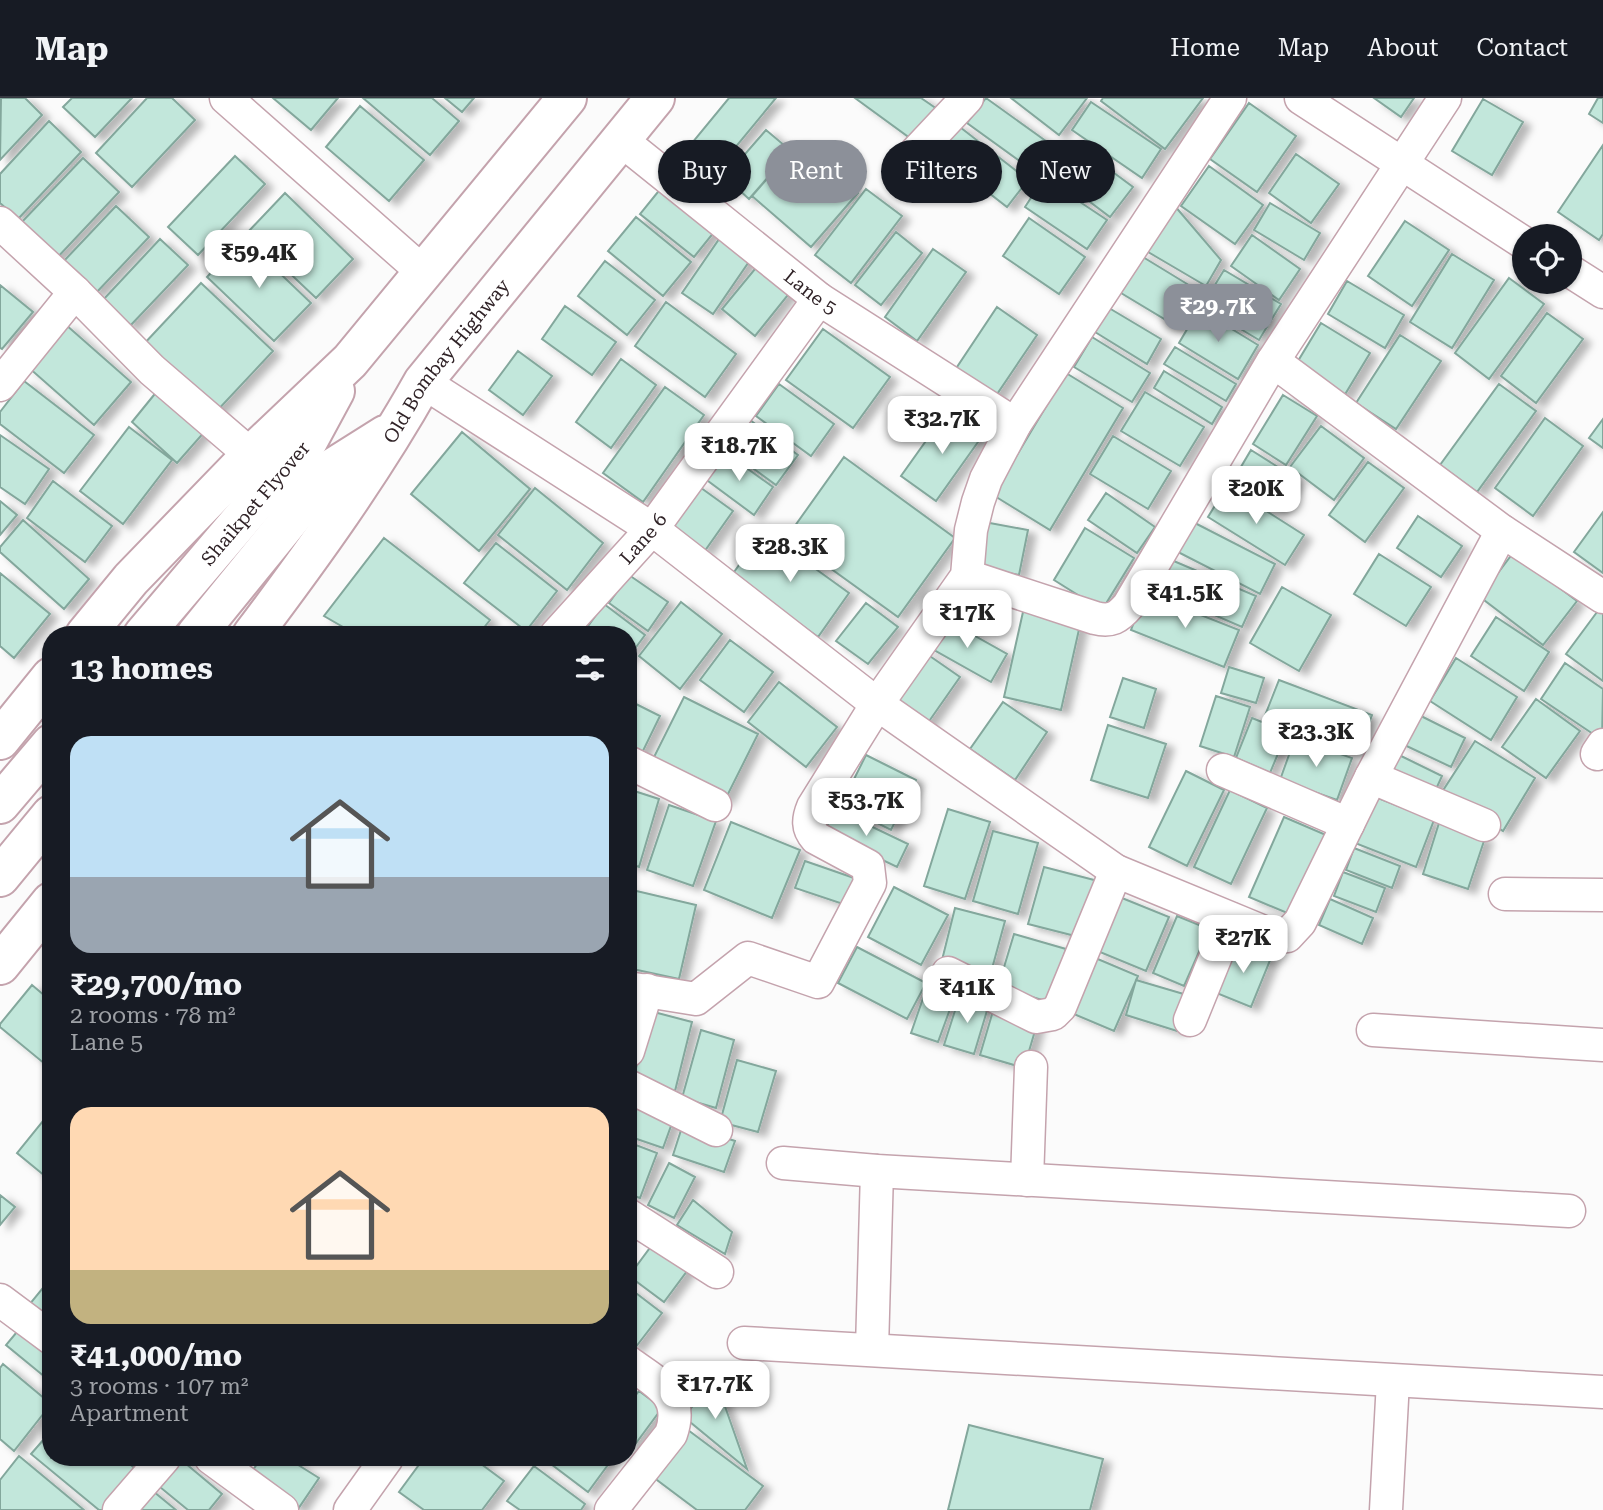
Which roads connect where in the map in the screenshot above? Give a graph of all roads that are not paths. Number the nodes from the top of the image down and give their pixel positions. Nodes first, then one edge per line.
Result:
1 (226, 98) edge
2 (566, 98) edge
3 (655, 98) edge
4 (967, 98) edge
5 (1230, 98) edge
6 (1301, 98) edge
7 (1445, 98) edge
8 (621, 140) junction
9 (928, 140) edge
10 (1402, 165) junction
11 (0, 222) edge
12 (1512, 235) edge
13 (423, 272) junction
14 (1582, 279) edge
15 (75, 292) junction
16 (1603, 292) edge
17 (819, 299) junction
18 (351, 361) junction
19 (1273, 361) junction
20 (423, 383) junction
21 (0, 385) edge
22 (1015, 424) junction
23 (399, 426) junction
24 (251, 455) junction
25 (319, 455) junction
26 (652, 529) junction
27 (1502, 531) junction
28 (967, 576) junction
29 (1603, 597) edge
30 (92, 626) edge
31 (152, 626) edge
32 (203, 626) edge
33 (259, 626) edge
34 (564, 626) edge
35 (42, 688) edge
36 (877, 704) junction
37 (0, 740) edge
38 (42, 755) edge
39 (637, 767) edge
40 (1223, 769) dead end
41 (1371, 776) junction
42 (0, 804) edge
43 (715, 806) dead end
44 (1348, 824) junction
45 (1483, 825) dead end
46 (42, 826) edge
47 (1116, 871) junction
48 (0, 877) edge
49 (1505, 894) dead end
50 (1603, 895) edge
51 (42, 913) edge
52 (1231, 919) junction
53 (0, 965) edge
54 (948, 973) dead end
55 (637, 989) edge
56 (1190, 1020) dead end
57 (1373, 1030) dead end
58 (1603, 1045) edge
59 (1031, 1067) dead end
60 (637, 1090) edge
61 (716, 1130) dead end
62 (783, 1163) dead end
63 (877, 1171) junction
64 (1027, 1180) junction
65 (1569, 1212) dead end
66 (637, 1221) edge
67 (717, 1272) dead end
68 (2, 1304) edge
69 (42, 1332) edge
70 (744, 1343) dead end
71 (872, 1349) junction
72 (637, 1369) edge
73 (1392, 1381) junction
74 (1603, 1392) edge
75 (157, 1466) edge
76 (222, 1466) edge
77 (381, 1466) edge
78 (118, 1510) edge
79 (282, 1510) edge
80 (350, 1510) edge
81 (611, 1510) edge
82 (1386, 1510) edge

1 - 13 street
2 - 13 main road
3 - 8 main road, Old Bombay Highway
4 - 9 street
5 - 22 street
6 - 10 street
7 - 10 street
8 - 17 street, Lane 5
8 - 20 main road, Old Bombay Highway
10 - 12 street
10 - 19 street
11 - 15 street
13 - 18 main road
14 - 16 street
15 - 21 street
15 - 24 street
17 - 22 street, Lane 5
17 - 26 street, Lane 6
18 - 24 main road
18 - 25 main road, Shaikpet Flyover
19 - 27 street
19 - 28 street
20 - 23 main road, Old Bombay Highway
20 - 26 street
22 - 28 street
23 - 25 main road, Shaikpet Flyover
23 - 33 main road, Old Bombay Highway
24 - 30 main road
25 - 31 main road, Shaikpet Flyover
25 - 32 main road, Shaikpet Flyover
26 - 34 street, Lane 6
26 - 36 street
27 - 29 street
27 - 41 street
28 - 36 street
35 - 37 main road
36 - 47 street
36 - 55 street
38 - 42 main road
39 - 43 street
40 - 44 street
41 - 44 street
41 - 45 street
44 - 52 street
46 - 48 main road
47 - 52 street
47 - 54 street
49 - 50 street
51 - 53 main road
52 - 56 street
57 - 58 street
59 - 64 street
60 - 61 street
62 - 63 street
63 - 64 street
63 - 71 street
64 - 65 street
66 - 67 street
68 - 69 street
70 - 71 street
71 - 73 street
72 - 81 street
73 - 74 street
73 - 82 street
75 - 78 street
76 - 79 street
77 - 80 street

